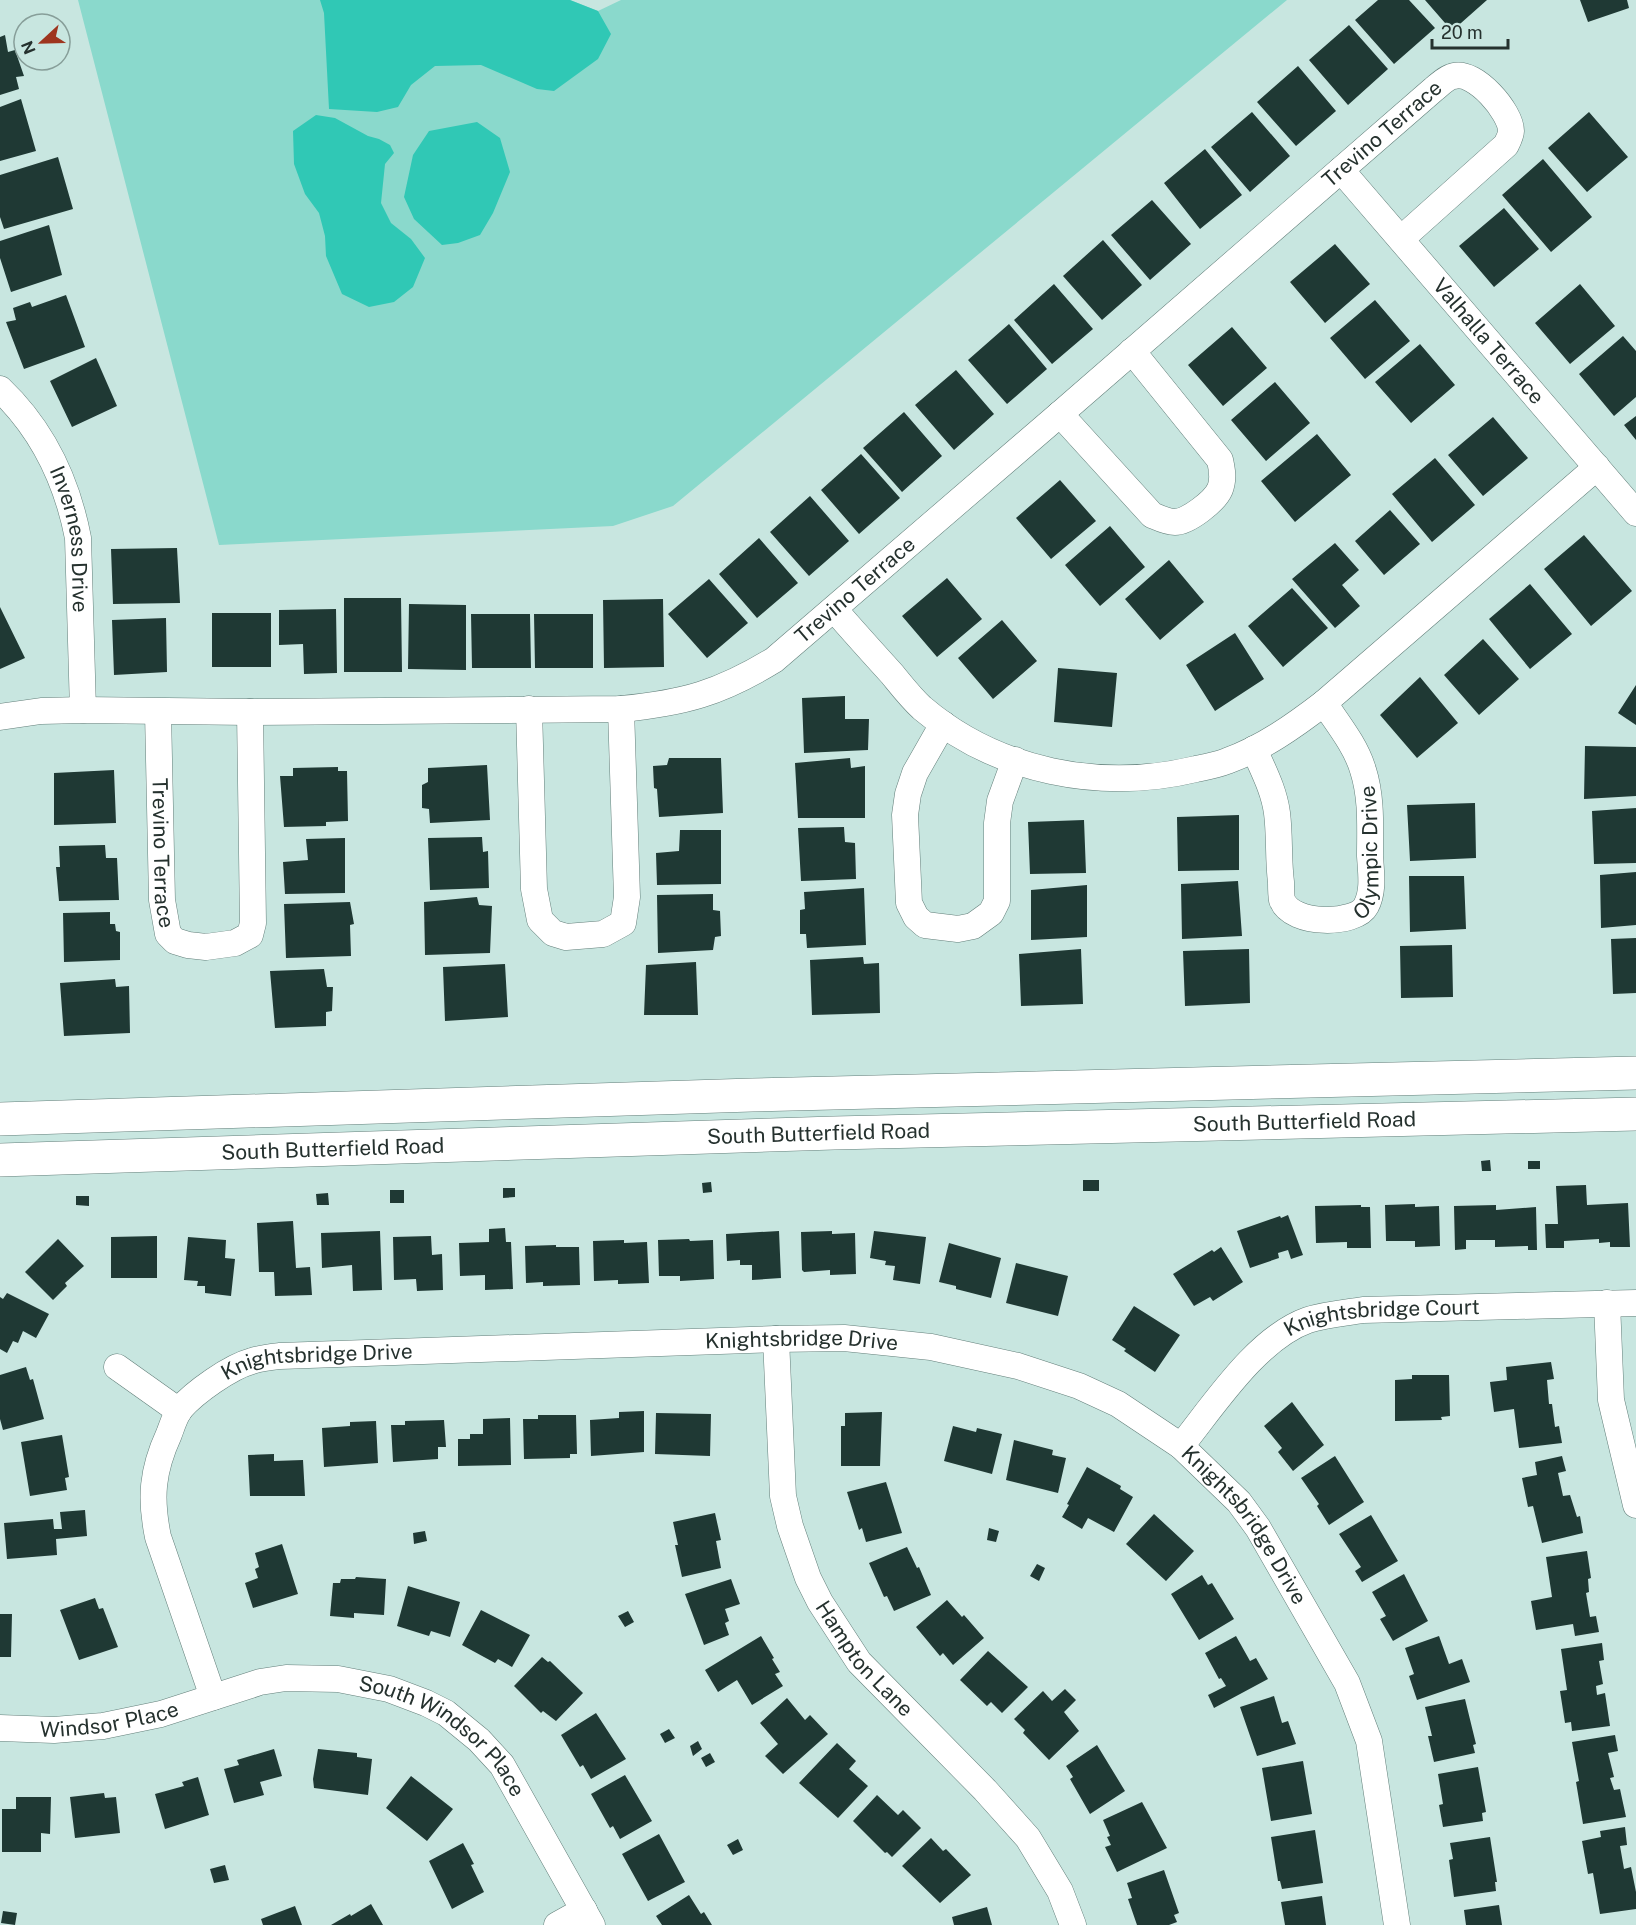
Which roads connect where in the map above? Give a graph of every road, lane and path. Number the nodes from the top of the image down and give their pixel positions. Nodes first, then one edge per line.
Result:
1 (1341, 170) junction
2 (1401, 239) junction
3 (1132, 351) junction
4 (0, 389) edge
5 (1060, 414) junction
6 (1597, 467) junction
7 (1636, 513) edge
8 (834, 609) junction
9 (1324, 703) junction
10 (621, 709) junction
11 (83, 710) junction
12 (529, 710) junction
13 (158, 712) junction
14 (250, 712) junction
15 (0, 717) edge
16 (943, 724) junction
17 (1254, 749) junction
18 (1015, 760) junction
19 (1636, 1073) edge
20 (1636, 1113) edge
21 (0, 1119) edge
22 (0, 1160) edge
23 (1607, 1303) junction
24 (1636, 1303) edge
25 (776, 1339) junction
26 (117, 1367) dead end
27 (179, 1411) junction
28 (1181, 1446) junction
29 (1636, 1505) edge
30 (213, 1697) junction
31 (0, 1728) edge
32 (588, 1918) edge
33 (557, 1925) edge
34 (1073, 1925) edge
35 (1397, 1925) edge

1 - 2 street, Valhalla Terrace
1 - 2 street, Trevino Terrace
1 - 3 street, Trevino Terrace
2 - 6 street, Valhalla Terrace
3 - 5 street, Trevino Terrace
3 - 5 street
4 - 11 street, Inverness Drive
5 - 8 street, Trevino Terrace
6 - 7 street, Valhalla Terrace
6 - 9 street
8 - 10 street, Trevino Terrace
8 - 16 street
9 - 17 street
9 - 17 street, Olympic Drive
10 - 12 street, Trevino Terrace
10 - 12 street
11 - 13 street, Trevino Terrace
11 - 15 street, Trevino Terrace
12 - 14 street, Trevino Terrace
13 - 14 street, Trevino Terrace
13 - 14 street, Trevino Terrace
16 - 18 street
16 - 18 street
17 - 18 street
19 - 21 main road, South Butterfield Road
20 - 22 main road, South Butterfield Road
23 - 24 street, Knightsbridge Court
23 - 28 street, Knightsbridge Court
23 - 29 street
25 - 27 street, Knightsbridge Drive
25 - 28 street, Knightsbridge Drive
25 - 34 street, Hampton Lane
26 - 27 street
27 - 30 street, Knightsbridge Drive
28 - 35 street, Knightsbridge Drive
30 - 31 street, Windsor Place
30 - 32 street, South Windsor Place
32 - 33 street

